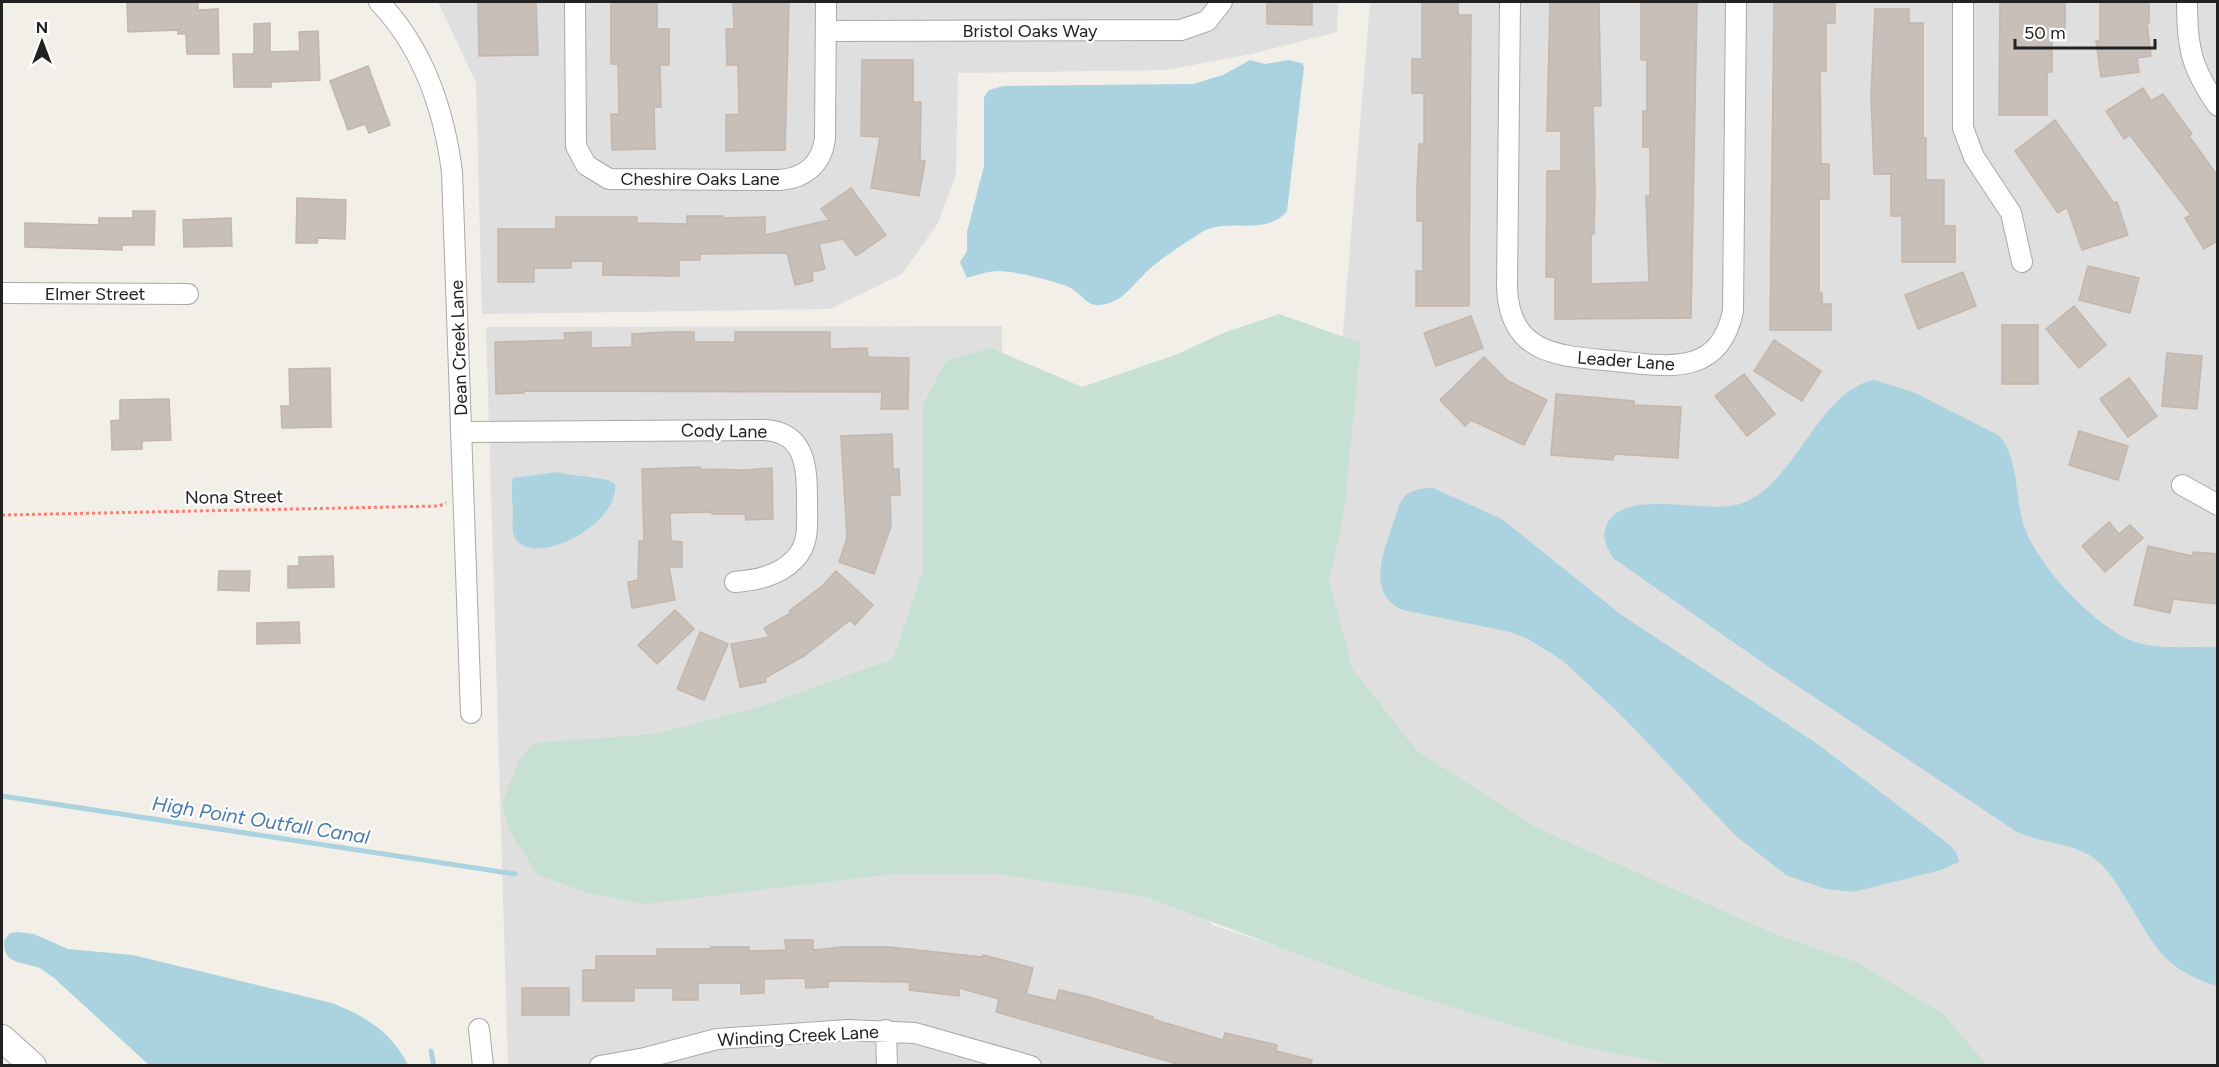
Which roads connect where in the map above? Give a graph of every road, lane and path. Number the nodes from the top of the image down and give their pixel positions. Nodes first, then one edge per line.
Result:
1 (379, 2) edge
2 (575, 2) edge
3 (826, 2) edge
4 (1222, 2) edge
5 (1510, 2) edge
6 (1736, 2) edge
7 (1963, 2) edge
8 (2187, 2) edge
9 (826, 31) junction
10 (2217, 106) edge
11 (2022, 262) dead end
12 (2, 293) edge
13 (188, 294) dead end
14 (461, 432) junction
15 (2182, 485) dead end
16 (464, 494) junction
17 (2217, 506) edge
18 (2, 515) edge
19 (735, 582) dead end
20 (471, 713) dead end
21 (479, 1029) dead end
22 (886, 1030) junction
23 (2, 1038) edge
24 (645, 1062) edge
25 (33, 1065) edge
26 (483, 1065) edge
27 (600, 1065) edge
28 (886, 1065) edge
29 (1031, 1065) edge

1 - 14 street, Dean Creek Lane
2 - 9 street, Cheshire Oaks Lane
3 - 9 street, Cheshire Oaks Lane
4 - 9 street, Bristol Oaks Way
5 - 6 street, Leader Lane
7 - 11 street
8 - 10 street
12 - 13 street, Elmer Street
14 - 16 street, Dean Creek Lane
14 - 19 street, Cody Lane
15 - 17 street
16 - 18 path, Nona Street
16 - 20 street, Dean Creek Lane
21 - 26 street
22 - 24 street, Winding Creek Lane
22 - 28 street
22 - 29 street, Winding Creek Lane
23 - 25 street
24 - 27 street, Winding Creek Lane

